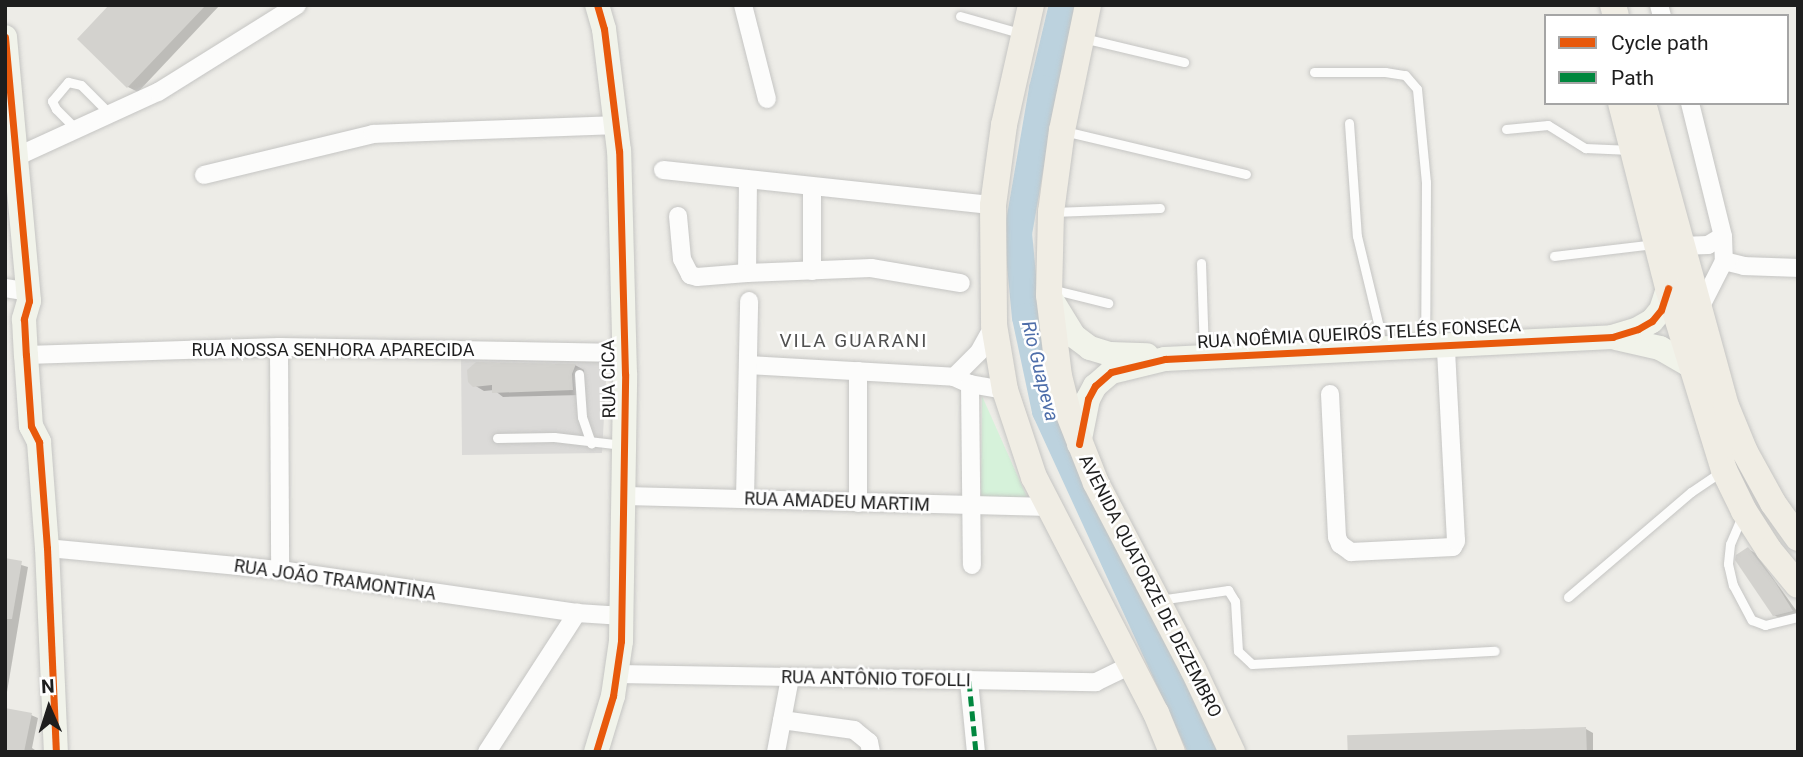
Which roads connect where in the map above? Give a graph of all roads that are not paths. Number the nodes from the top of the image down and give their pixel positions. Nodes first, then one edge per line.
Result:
1 (297, 5) edge
2 (597, 5) edge
3 (743, 5) edge
4 (1031, 5) edge
5 (1088, 5) edge
6 (960, 16) dead end
7 (1025, 35) junction
8 (5, 37) edge
9 (1081, 38) junction
10 (1184, 62) dead end
11 (1314, 72) dead end
12 (767, 99) dead end
13 (1622, 105) edge
14 (1643, 105) edge
15 (1690, 105) edge
16 (111, 114) junction
17 (1349, 123) dead end
18 (617, 125) junction
19 (1506, 129) dead end
20 (77, 130) junction
21 (1062, 130) junction
22 (13, 143) edge
23 (1633, 150) junction
24 (663, 170) dead end
25 (1246, 174) dead end
26 (204, 175) dead end
27 (748, 180) junction
28 (812, 188) junction
29 (993, 205) junction
30 (1160, 208) dead end
31 (1051, 212) junction
32 (678, 216) dead end
33 (1723, 236) junction
34 (1669, 245) junction
35 (1554, 256) dead end
36 (1724, 261) junction
37 (1201, 263) dead end
38 (1798, 268) edge
39 (812, 271) junction
40 (747, 273) junction
41 (961, 283) dead end
42 (1668, 288) junction
43 (1049, 292) junction
44 (21, 294) edge
45 (749, 301) dead end
46 (1108, 303) dead end
47 (1699, 310) junction
48 (995, 325) junction
49 (1612, 337) junction
50 (279, 347) junction
51 (1436, 347) junction
52 (1381, 350) junction
53 (624, 353) junction
54 (34, 354) junction
55 (1204, 356) junction
56 (1165, 359) junction
57 (748, 365) junction
58 (1690, 365) junction
59 (858, 372) junction
60 (579, 374) dead end
61 (962, 380) junction
62 (1005, 390) junction
63 (1331, 394) dead end
64 (498, 438) dead end
65 (590, 443) junction
66 (1079, 444) junction
67 (625, 445) junction
68 (1724, 470) junction
69 (625, 496) junction
70 (746, 499) junction
71 (858, 503) junction
72 (971, 507) junction
73 (1050, 507) junction
74 (1744, 511) junction
75 (1798, 538) edge
76 (47, 548) junction
77 (972, 565) dead end
78 (280, 570) junction
79 (1798, 585) edge
80 (1568, 597) dead end
81 (1158, 600) junction
82 (577, 613) junction
83 (623, 616) junction
84 (1798, 617) edge
85 (1495, 651) dead end
86 (1130, 665) junction
87 (617, 674) junction
88 (790, 678) junction
89 (969, 681) junction
90 (782, 720) junction
91 (56, 752) edge
92 (487, 752) edge
93 (596, 752) edge
94 (776, 752) edge
95 (871, 752) edge
96 (976, 752) edge
97 (1172, 752) edge
98 (1232, 752) edge

1 - 16 street
2 - 18 street, RUA CICA
3 - 12 street
4 - 7 main road
5 - 9 main road, AVENIDA QUATORZE DE DEZEMBRO
6 - 7 lane
7 - 29 main road
8 - 22 street
9 - 10 lane
9 - 21 main road, AVENIDA QUATORZE DE DEZEMBRO
11 - 51 lane
13 - 23 main road
14 - 34 main road
15 - 33 street
16 - 20 street
16 - 20 lane
17 - 52 lane
18 - 26 street
18 - 53 street, RUA CICA
19 - 23 lane
20 - 22 street
21 - 25 lane
21 - 31 main road, AVENIDA QUATORZE DE DEZEMBRO
22 - 44 street
23 - 34 main road
24 - 27 street
27 - 28 street
27 - 40 street
28 - 29 street
28 - 39 street
29 - 48 main road
30 - 31 lane
31 - 43 main road, AVENIDA QUATORZE DE DEZEMBRO
32 - 40 street
33 - 34 street
33 - 36 street
34 - 35 lane
34 - 42 main road
34 - 47 main road
36 - 38 street
36 - 47 street
37 - 55 lane
39 - 40 street
39 - 41 street
42 - 49 street, RUA NOÊMIA QUEIRÓS TELÉS FONSECA
42 - 58 main road
43 - 46 lane
43 - 56 street, RUA NOÊMIA QUEIRÓS TELÉS FONSECA
43 - 66 main road, AVENIDA QUATORZE DE DEZEMBRO
44 - 54 street
45 - 57 street
47 - 75 main road
48 - 61 street
48 - 62 main road
49 - 51 street, RUA NOÊMIA QUEIRÓS TELÉS FONSECA
49 - 58 street, RUA NOÊMIA QUEIRÓS TELÉS FONSECA
50 - 53 street, RUA NOSSA SENHORA APARECIDA
50 - 54 street, RUA NOSSA SENHORA APARECIDA
50 - 78 street
51 - 52 street, RUA NOÊMIA QUEIRÓS TELÉS FONSECA
51 - 63 street
52 - 55 street, RUA NOÊMIA QUEIRÓS TELÉS FONSECA
53 - 67 street, RUA CICA
54 - 76 street
55 - 56 street, RUA NOÊMIA QUEIRÓS TELÉS FONSECA
56 - 66 street, RUA NOÊMIA QUEIRÓS TELÉS FONSECA
57 - 59 street
57 - 70 street
58 - 68 main road
59 - 61 street
59 - 71 street
60 - 65 lane
61 - 62 street
61 - 72 street
62 - 73 main road
64 - 65 lane
65 - 67 lane
66 - 81 main road, AVENIDA QUATORZE DE DEZEMBRO
67 - 69 street, RUA CICA
68 - 74 main road
68 - 80 lane
69 - 70 street, RUA AMADEU MARTIM
69 - 83 street, RUA CICA
70 - 71 street, RUA AMADEU MARTIM
71 - 72 street, RUA AMADEU MARTIM
72 - 73 street, RUA AMADEU MARTIM
72 - 77 street
73 - 86 main road
74 - 79 main road
74 - 84 lane
76 - 78 street, RUA JOÃO TRAMONTINA
76 - 91 street
78 - 82 street, RUA JOÃO TRAMONTINA
81 - 85 lane
81 - 98 main road, AVENIDA QUATORZE DE DEZEMBRO
82 - 83 street, RUA JOÃO TRAMONTINA
82 - 92 street
83 - 87 street, RUA CICA
86 - 89 street, RUA ANTÔNIO TOFOLLI
86 - 97 main road
87 - 88 street, RUA ANTÔNIO TOFOLLI
87 - 93 street, RUA CICA
88 - 89 street, RUA ANTÔNIO TOFOLLI
88 - 90 street
89 - 96 street
90 - 94 street
90 - 95 street

